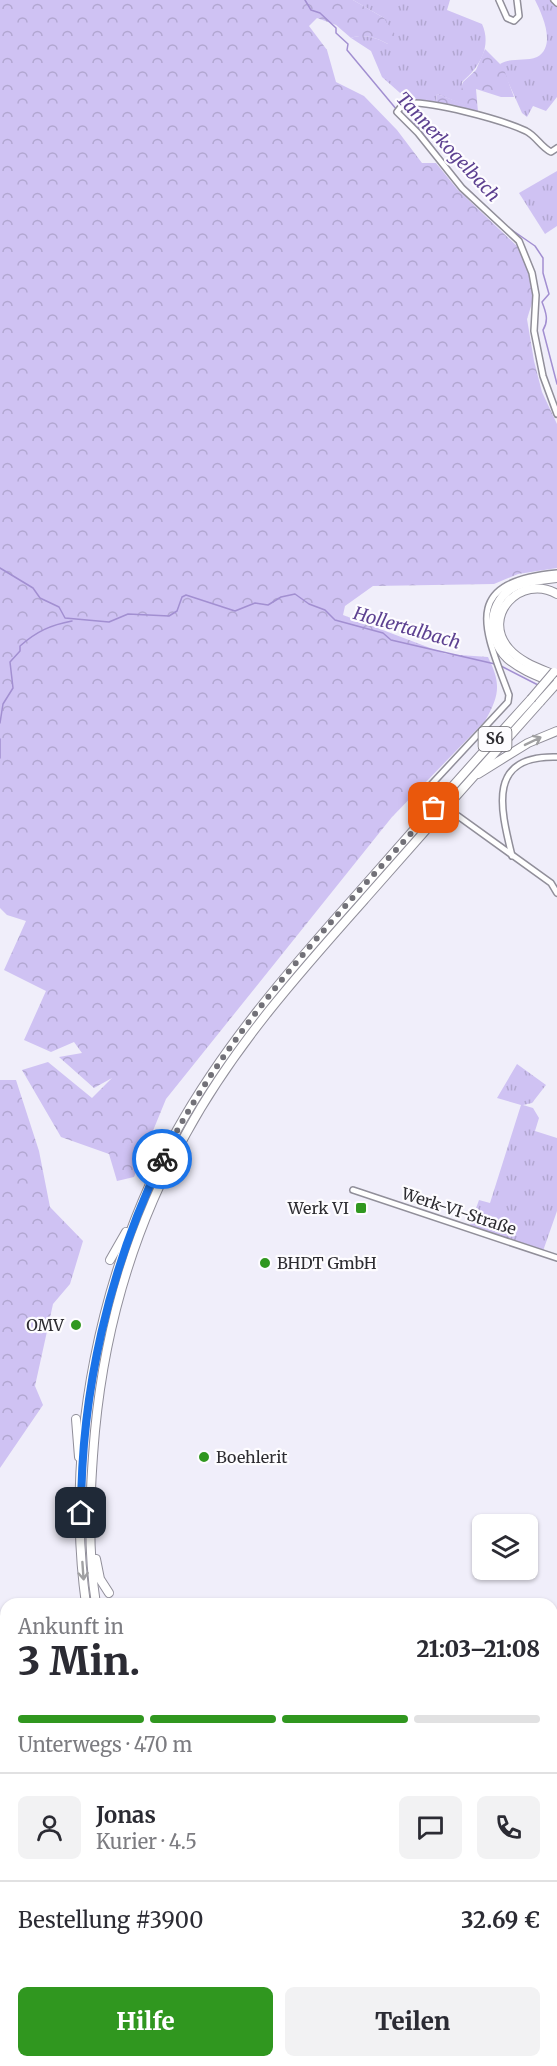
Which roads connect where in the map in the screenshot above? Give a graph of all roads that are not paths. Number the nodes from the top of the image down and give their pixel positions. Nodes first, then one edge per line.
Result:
1 (499, 0) edge
2 (517, 0) edge
3 (557, 148) edge
4 (557, 414) edge
5 (557, 573) edge
6 (557, 578) edge
7 (557, 594) edge
8 (556, 678) edge
9 (557, 731) edge
10 (557, 757) edge
11 (474, 776) junction
12 (433, 793) dead end
13 (458, 816) tunnel mouth
14 (512, 856) junction
15 (557, 893) edge
16 (353, 1190) dead end
17 (136, 1219) junction
18 (557, 1258) edge
19 (110, 1260) dead end
20 (76, 1419) dead end
21 (81, 1470) junction
22 (90, 1521) junction
23 (110, 1593) dead end
24 (86, 1598) edge
25 (96, 1598) edge

1 - 2 street
3 - 4 street
5 - 12 street
6 - 8 highway
7 - 8 highway
8 - 11 highway, S6, bridge
8 - 17 highway, S6, bridge
11 -> 9 highway
10 - 14 street
11 - 22 highway, S6
13 - 14 street
14 - 15 street
16 - 18 street, Werk-VI-Straße
17 - 19 highway
17 - 21 highway, S6
20 - 21 highway
21 -> 24 highway, S6
22 - 23 highway
22 - 25 highway, S6

